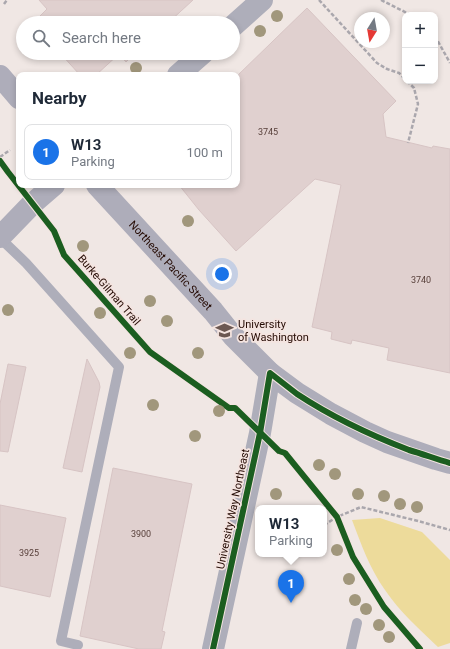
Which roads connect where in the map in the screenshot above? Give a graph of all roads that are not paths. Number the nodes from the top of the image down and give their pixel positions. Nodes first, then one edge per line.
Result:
1 (262, 0) edge
2 (240, 20) edge
3 (195, 60) edge
4 (181, 72) edge
5 (0, 76) edge
6 (16, 95) edge
7 (51, 188) edge
8 (100, 188) edge
9 (0, 237) edge
10 (270, 373) junction
11 (450, 463) edge
12 (357, 623) dead end
13 (78, 645) dead end
14 (213, 649) edge
15 (352, 649) edge

1 - 2 street
3 - 4 street
5 - 6 main road
7 - 9 main road
8 - 10 main road, Northeast Pacific Street
9 - 13 lane
10 - 11 main road, Northeast Pacific Street
10 - 14 street, University Way Northeast
12 - 15 lane

